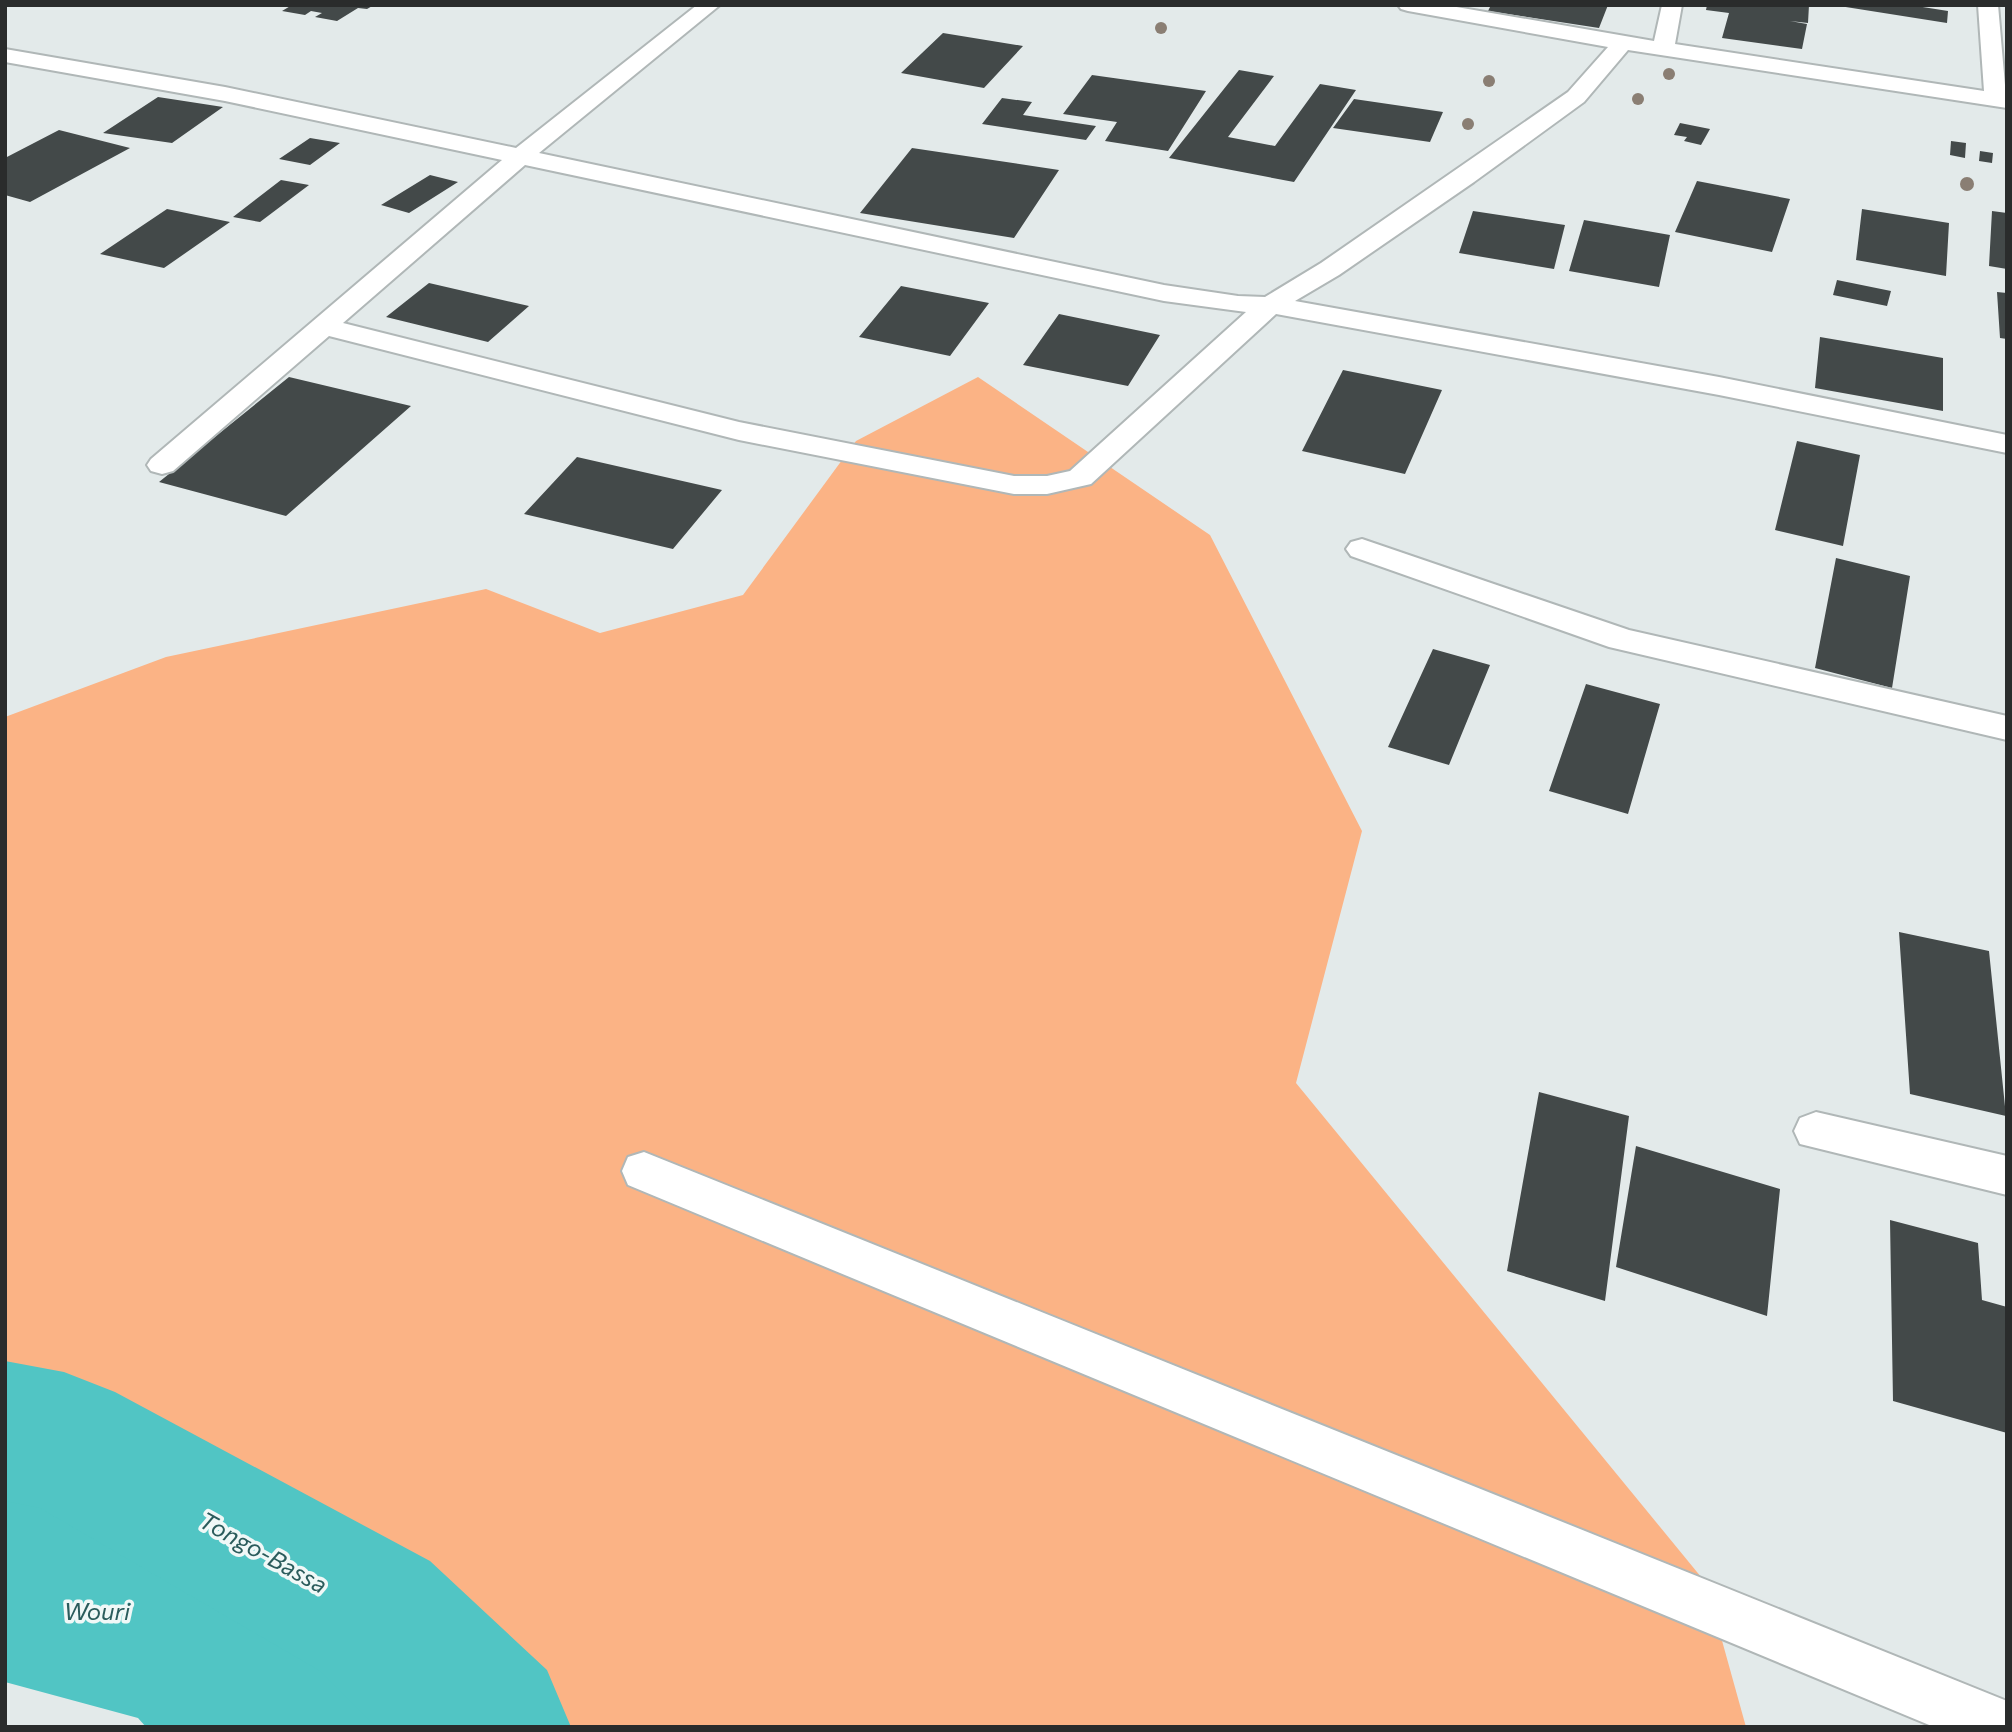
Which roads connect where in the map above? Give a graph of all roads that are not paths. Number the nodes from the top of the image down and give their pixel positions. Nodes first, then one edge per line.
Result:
1 (710, 5) edge
2 (1408, 5) edge
3 (1672, 5) edge
4 (1988, 5) edge
5 (1623, 43) junction
6 (1663, 49) junction
7 (5, 55) edge
8 (2002, 101) edge
9 (521, 156) junction
10 (1270, 305) junction
11 (323, 326) junction
12 (2007, 444) edge
13 (162, 465) dead end
14 (1362, 549) dead end
15 (2007, 729) edge
16 (1816, 1131) dead end
17 (644, 1171) dead end
18 (2007, 1177) edge
19 (2002, 1727) edge

1 - 9 street
2 - 5 street
3 - 6 street
4 - 8 street
5 - 6 street
5 - 10 street
6 - 8 street
7 - 9 street
9 - 10 street
9 - 11 street
10 - 11 street
10 - 12 street
11 - 13 street
14 - 15 street
16 - 18 street
17 - 19 street

